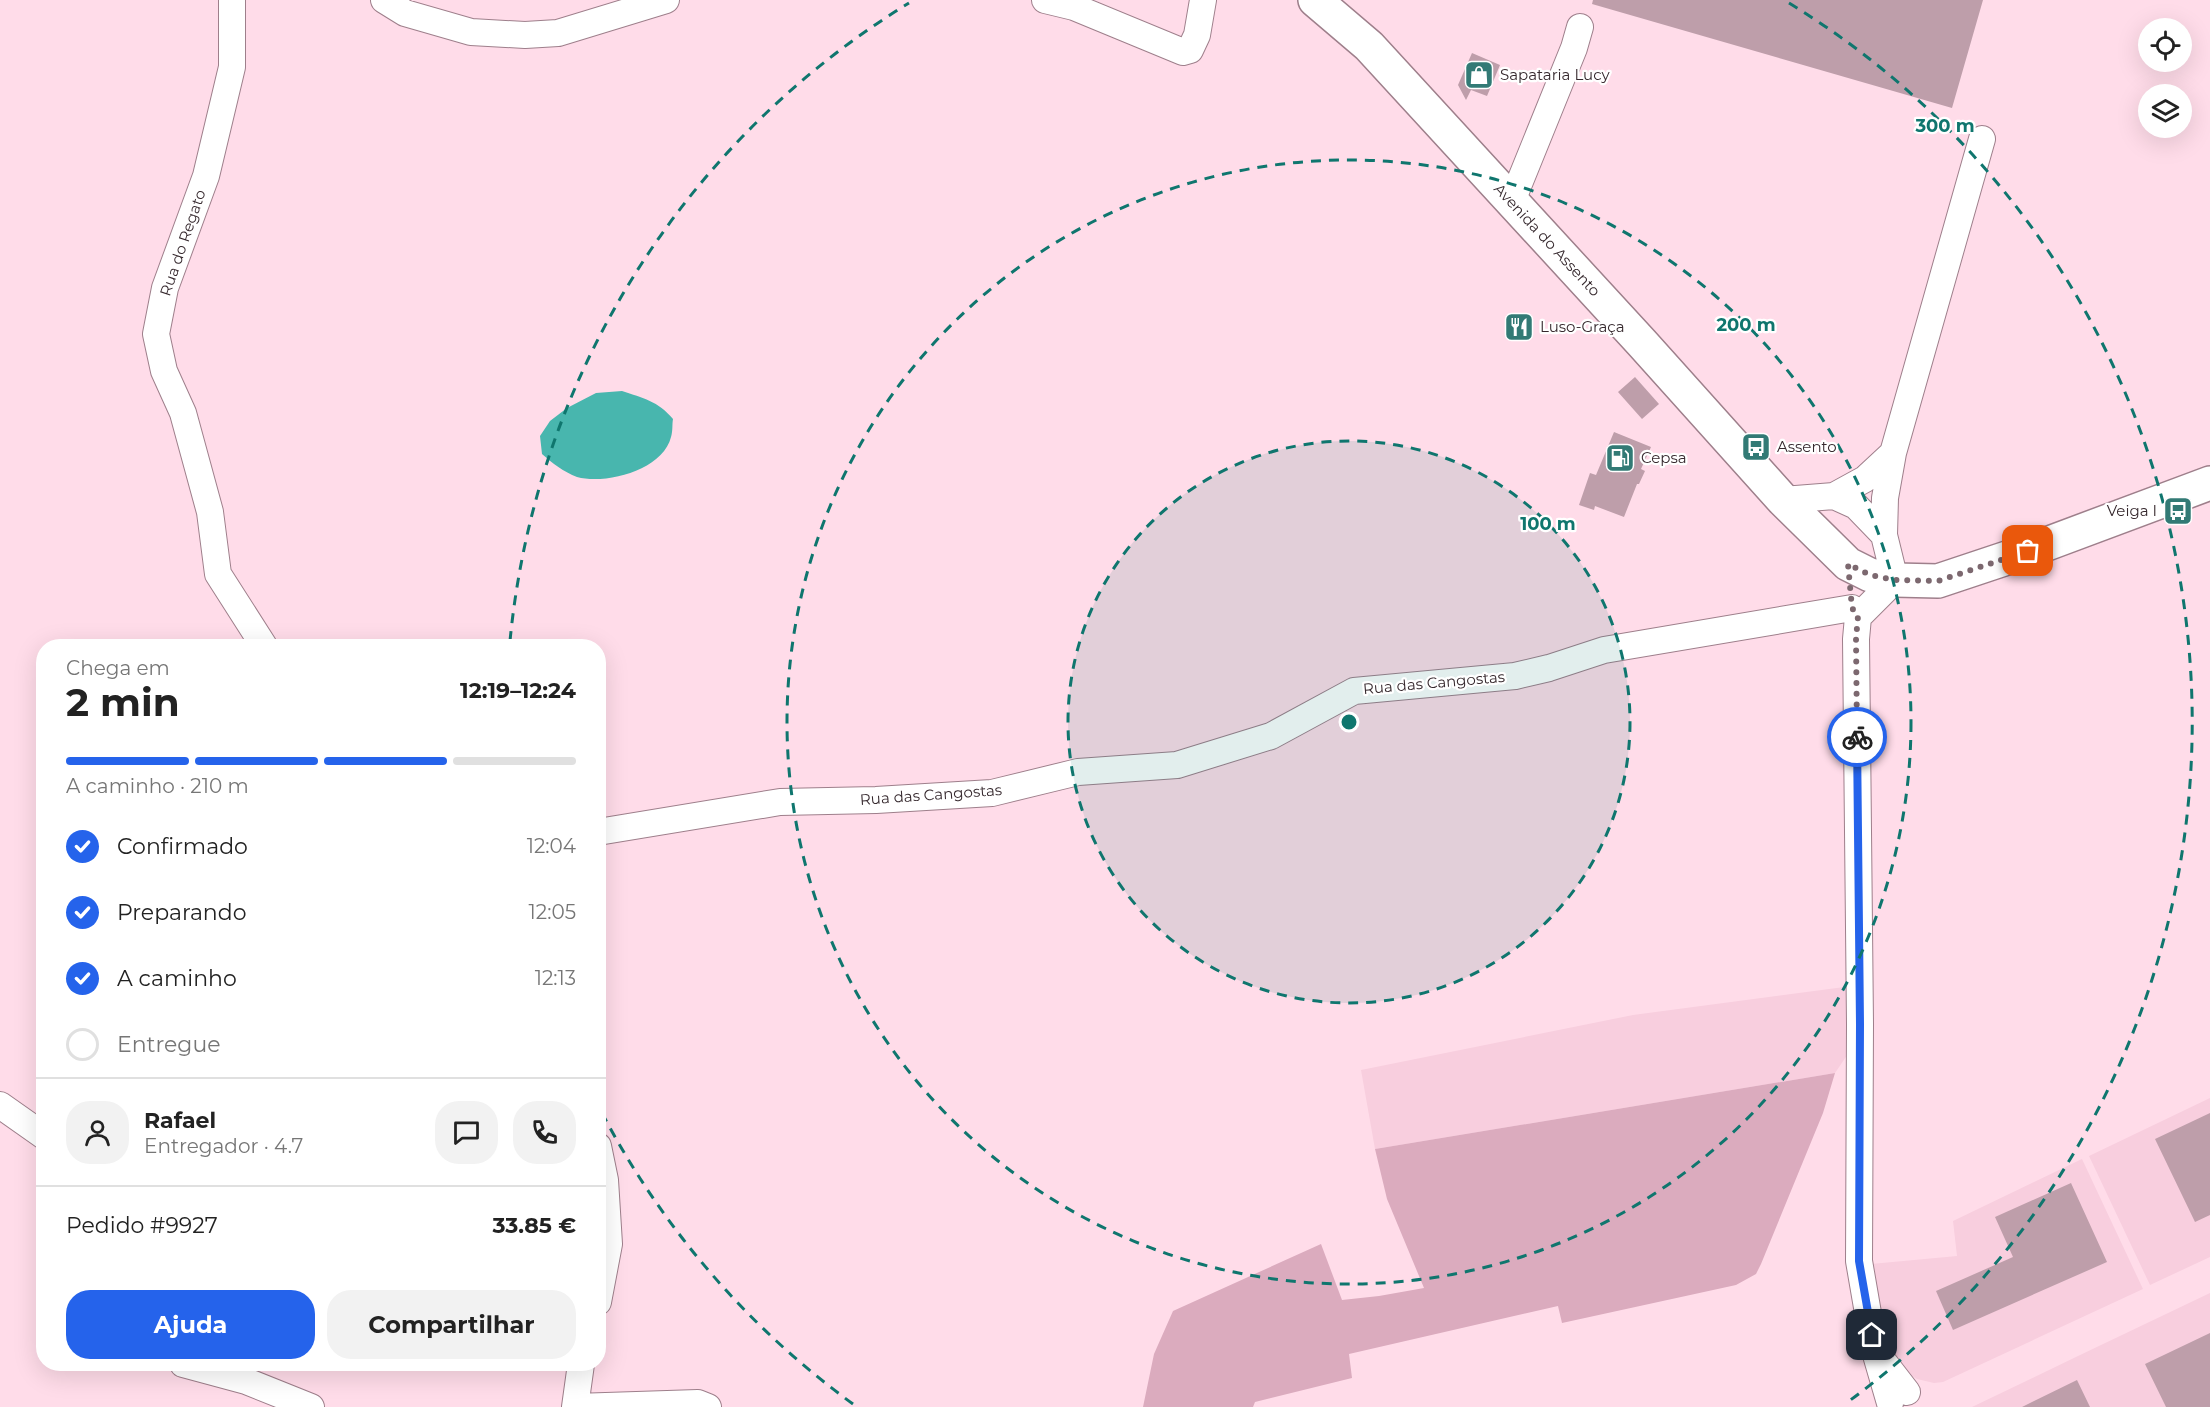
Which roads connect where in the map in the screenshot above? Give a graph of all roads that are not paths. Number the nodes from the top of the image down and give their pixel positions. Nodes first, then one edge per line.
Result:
1 (232, 0) edge
2 (384, 0) edge
3 (666, 0) edge
4 (1045, 0) edge
5 (1203, 0) edge
6 (1315, 0) edge
7 (1580, 27) dead end
8 (1982, 139) dead end
9 (1512, 201) junction
10 (1893, 453) junction
11 (2209, 485) edge
12 (1834, 496) junction
13 (1783, 500) junction
14 (1884, 535) junction
15 (1848, 564) junction
16 (1895, 580) junction
17 (1855, 612) junction
18 (260, 639) edge
19 (606, 831) edge
20 (0, 1105) edge
21 (36, 1130) edge
22 (606, 1196) edge
23 (606, 1260) edge
24 (211, 1371) edge
25 (580, 1371) edge
26 (1899, 1397) dead end
27 (311, 1407) edge
28 (575, 1407) edge
29 (708, 1407) edge

1 - 18 street, Rua do Regato
2 - 3 street
4 - 5 street
6 - 9 main road, Avenida do Assento
7 - 9 street
8 - 10 street
9 - 13 main road, Avenida do Assento
10 - 12 street
10 - 14 street
11 - 16 main road
12 - 13 street
12 - 14 street
13 - 15 main road, Avenida do Assento
14 - 16 street
15 - 16 main road
15 - 17 street
16 - 17 street
17 - 19 street, Rua das Cangostas
17 - 26 street
20 - 21 street
22 - 23 street
24 - 27 street
25 - 28 street
28 - 29 street

